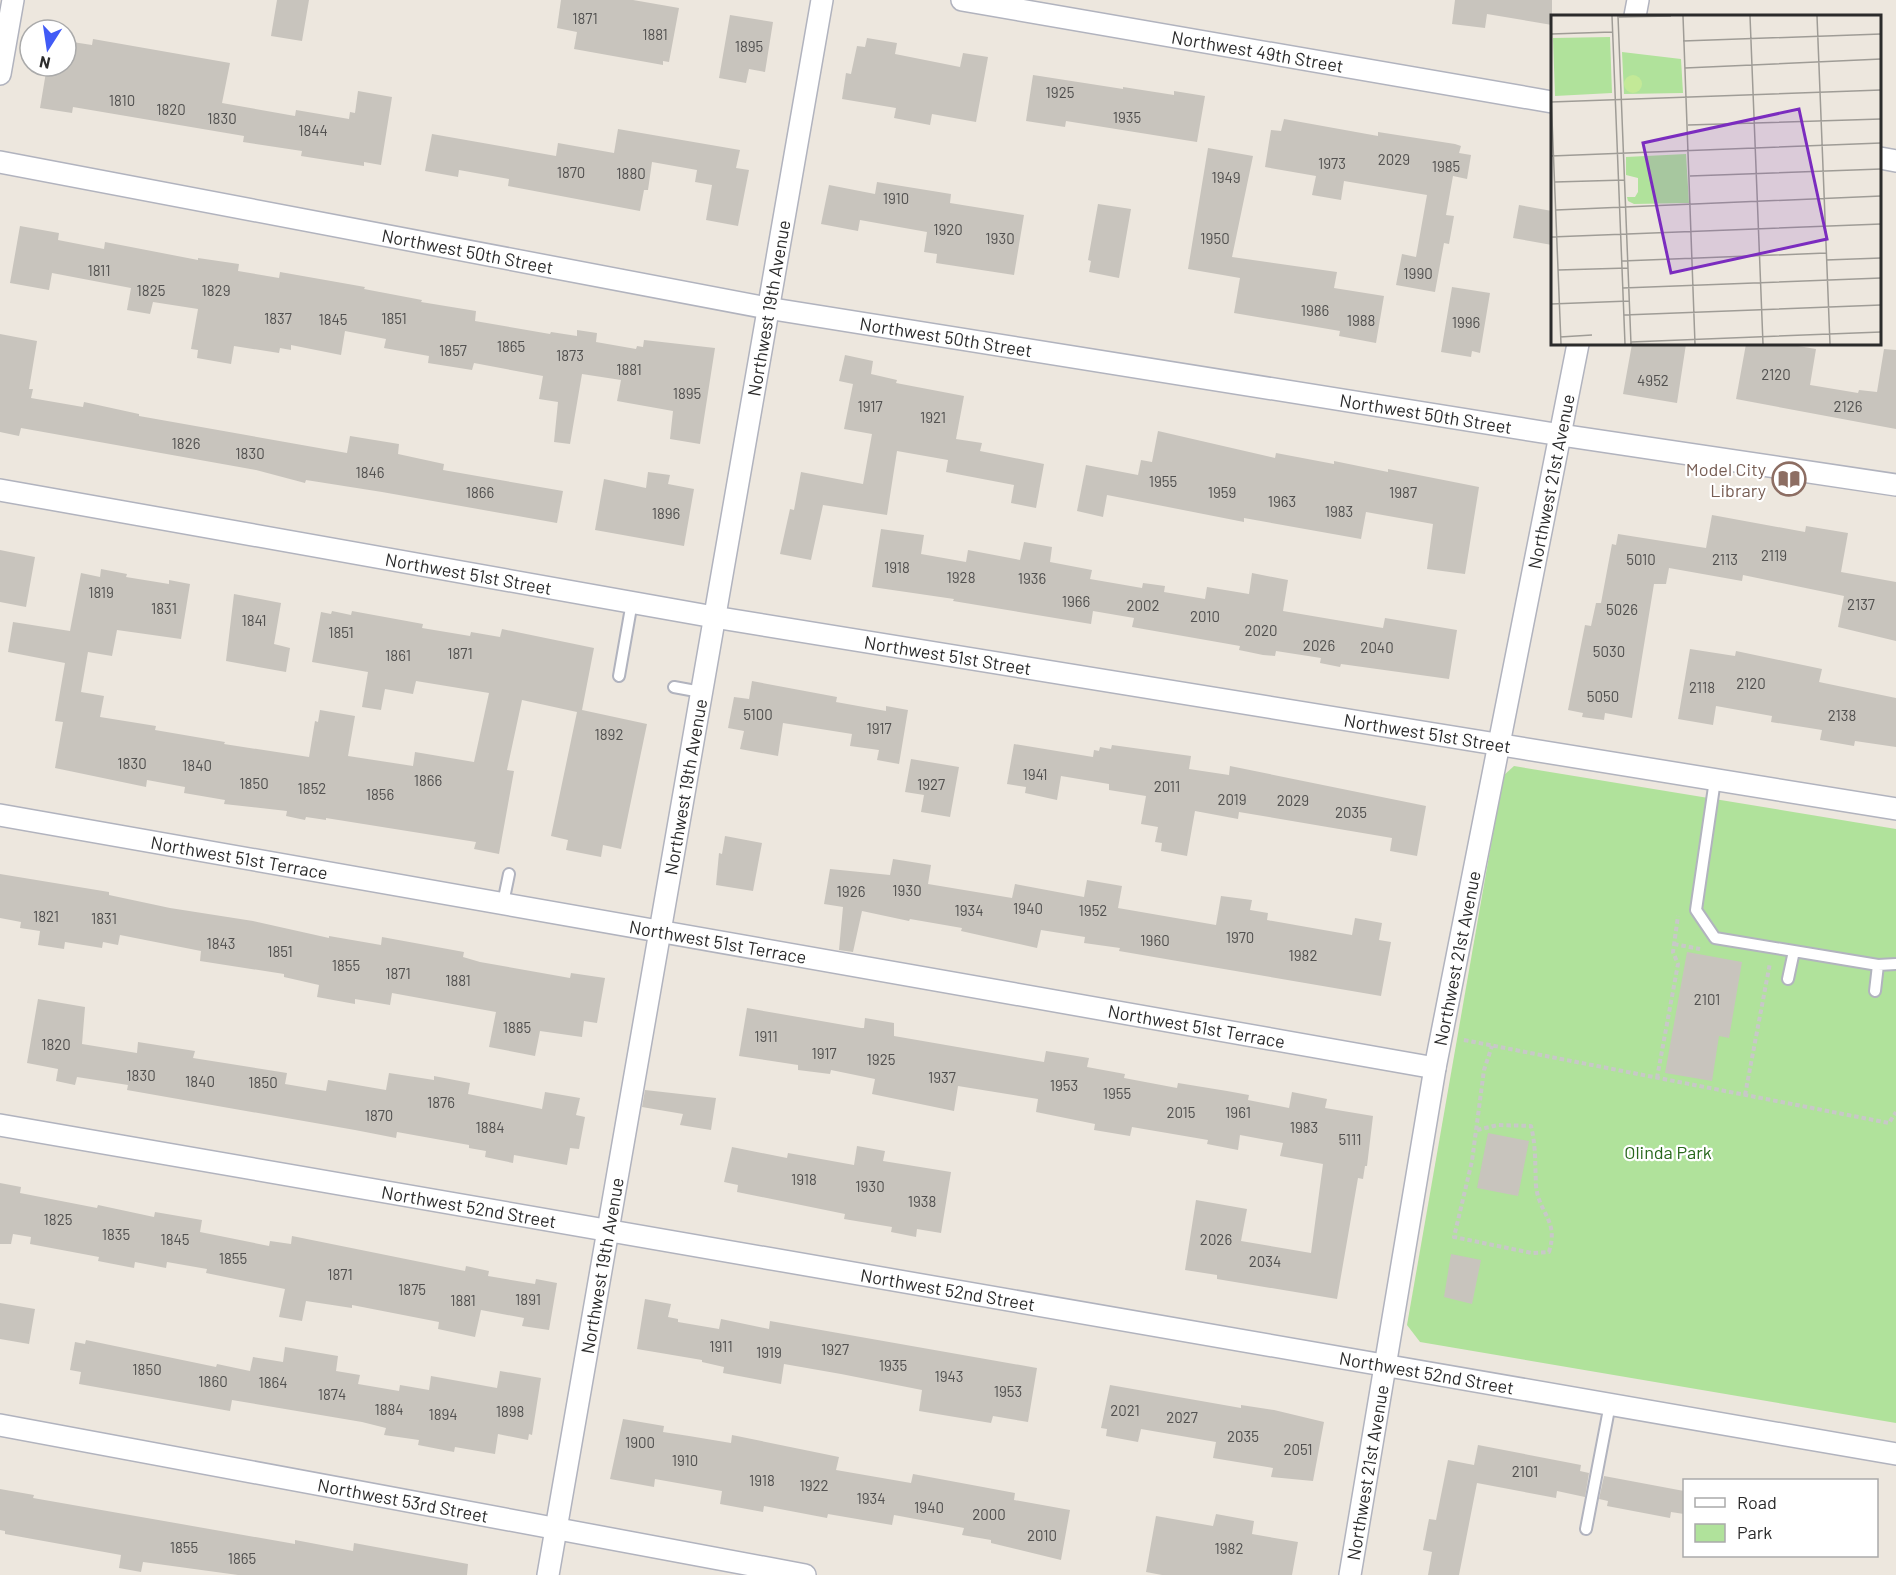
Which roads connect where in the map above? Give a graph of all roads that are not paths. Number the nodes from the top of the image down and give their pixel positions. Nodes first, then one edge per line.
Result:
1 (13, 0) edge
2 (822, 0) edge
3 (962, 0) edge
4 (1638, 0) edge
5 (1635, 15) edge
6 (0, 74) edge
7 (1551, 102) edge
8 (1881, 158) edge
9 (1896, 161) edge
10 (0, 162) edge
11 (767, 308) junction
12 (1578, 345) edge
13 (1561, 435) junction
14 (1896, 485) edge
15 (0, 490) edge
16 (632, 602) junction
17 (714, 617) junction
18 (619, 676) dead end
19 (674, 687) dead end
20 (701, 692) junction
21 (1500, 745) junction
22 (1715, 780) junction
23 (1896, 809) edge
24 (0, 815) edge
25 (509, 874) dead end
26 (503, 903) junction
27 (659, 930) junction
28 (1794, 951) junction
29 (1896, 963) edge
30 (1878, 965) junction
31 (1788, 979) dead end
32 (1875, 991) dead end
33 (1435, 1068) junction
34 (0, 1125) edge
35 (607, 1232) junction
36 (1386, 1365) junction
37 (1610, 1404) junction
38 (0, 1425) edge
39 (1896, 1454) edge
40 (556, 1528) junction
41 (1586, 1529) dead end
42 (548, 1575) edge
43 (805, 1575) edge
44 (1350, 1575) edge

1 - 6 street
2 - 11 street, Northwest 19th Avenue
3 - 7 street, Northwest 49th Street
4 - 5 street
8 - 9 street
10 - 11 street, Northwest 50th Street
11 - 13 street, Northwest 50th Street
11 - 17 street, Northwest 19th Avenue
12 - 13 street, Northwest 21st Avenue
13 - 14 street, Northwest 50th Street
13 - 21 street, Northwest 21st Avenue
15 - 16 street, Northwest 51st Street
16 - 17 street, Northwest 51st Street
16 - 18 lane
17 - 20 street, Northwest 19th Avenue
17 - 21 street, Northwest 51st Street
19 - 20 lane
20 - 27 street, Northwest 19th Avenue
21 - 22 street, Northwest 51st Street
21 - 33 street, Northwest 21st Avenue
22 - 23 street, Northwest 51st Street
22 - 28 lane
24 - 26 street, Northwest 51st Terrace
25 - 26 lane
26 - 27 street, Northwest 51st Terrace
27 - 33 street, Northwest 51st Terrace
27 - 35 street, Northwest 19th Avenue
28 - 30 lane
28 - 31 lane
29 - 30 lane
30 - 32 lane
33 - 36 street, Northwest 21st Avenue
34 - 35 street, Northwest 52nd Street
35 - 36 street, Northwest 52nd Street
35 - 40 street, Northwest 19th Avenue
36 - 37 street, Northwest 52nd Street
36 - 44 street, Northwest 21st Avenue
37 - 39 street, Northwest 52nd Street
37 - 41 lane
38 - 40 street, Northwest 53rd Street
40 - 42 street, Northwest 19th Avenue
40 - 43 street, Northwest 53rd Street

